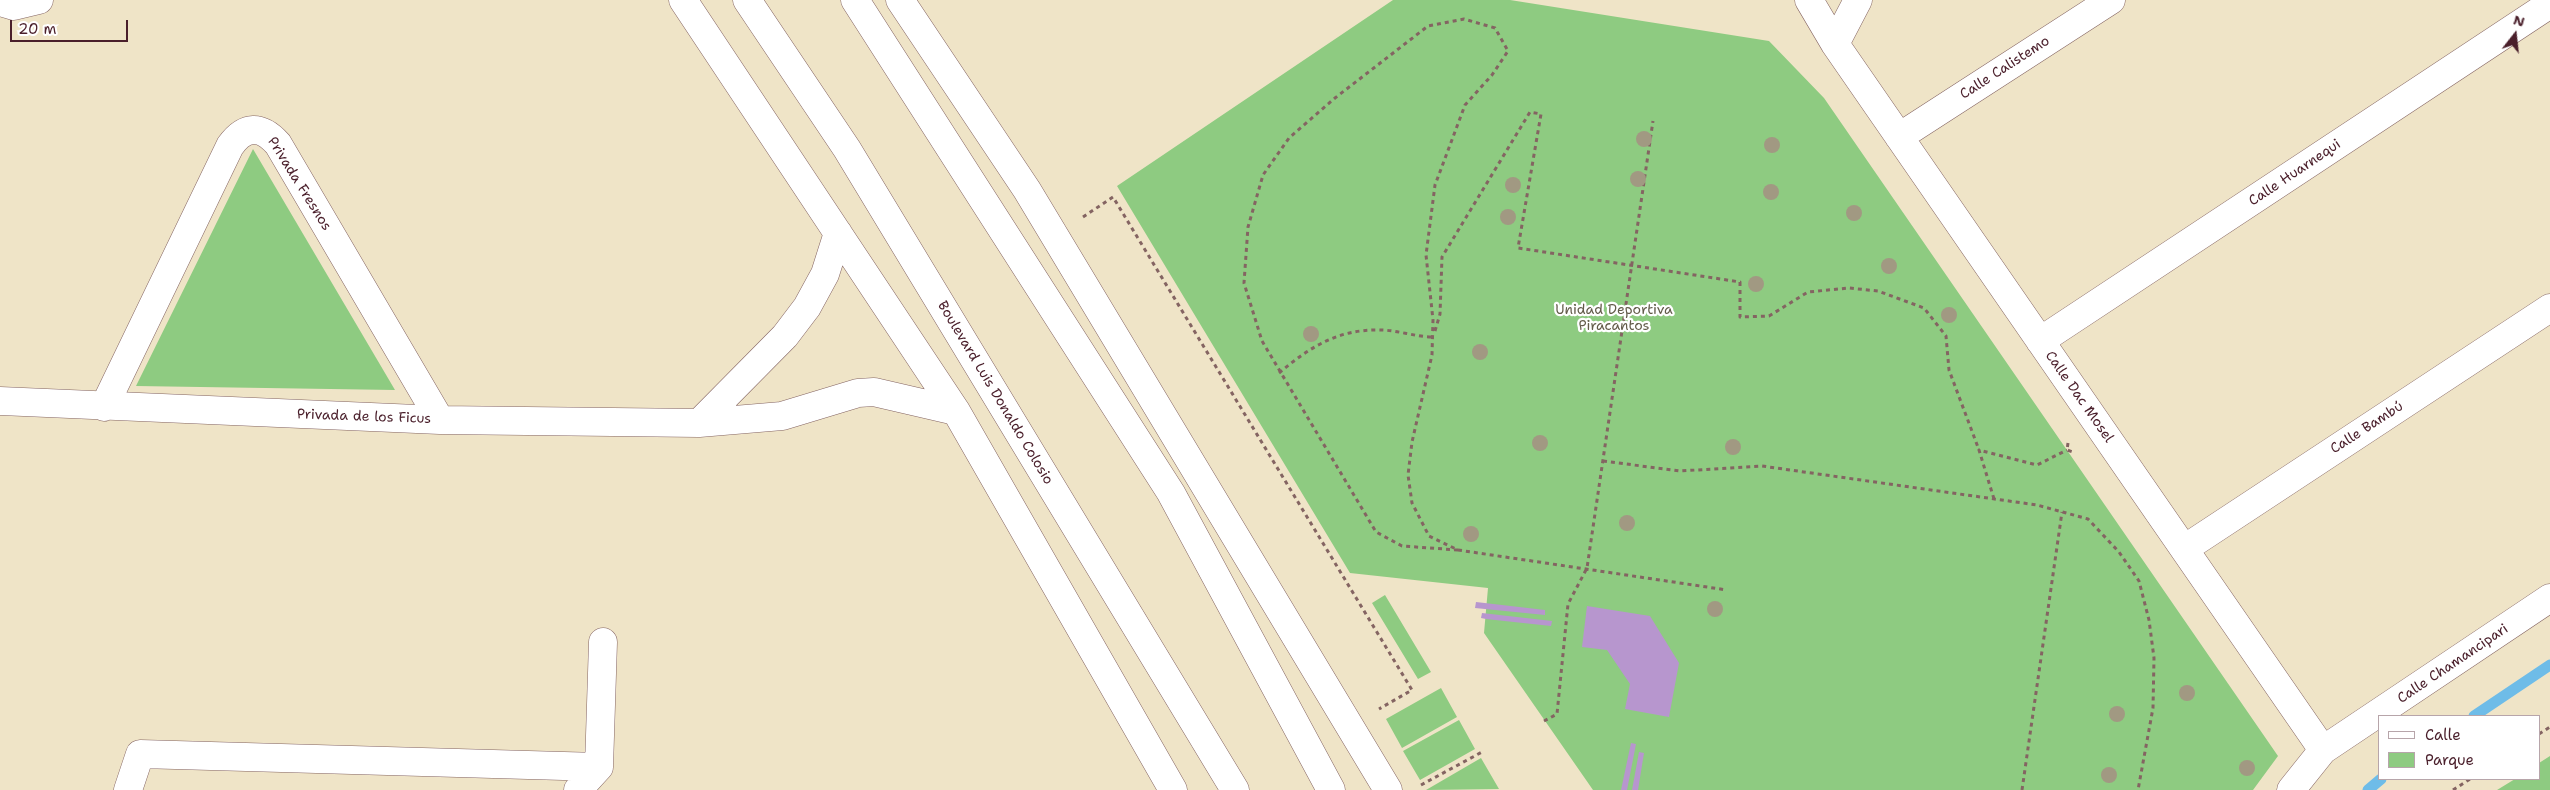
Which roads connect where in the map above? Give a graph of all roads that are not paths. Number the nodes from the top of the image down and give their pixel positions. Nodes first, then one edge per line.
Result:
1 (39, 0) edge
2 (684, 0) edge
3 (747, 0) edge
4 (855, 0) edge
5 (900, 0) edge
6 (1809, 0) edge
7 (1858, 0) edge
8 (2111, 0) edge
9 (0, 2) edge
10 (2550, 4) edge
11 (1835, 44) junction
12 (1899, 136) junction
13 (838, 233) junction
14 (2550, 308) edge
15 (2040, 342) junction
16 (0, 401) edge
17 (28, 402) junction
18 (104, 407) junction
19 (956, 411) junction
20 (0, 414) edge
21 (440, 420) junction
22 (699, 423) junction
23 (2184, 548) junction
24 (2550, 598) edge
25 (603, 642) dead end
26 (2323, 750) junction
27 (599, 767) junction
28 (128, 790) edge
29 (578, 790) edge
30 (1173, 790) edge
31 (1235, 790) edge
32 (1331, 790) edge
33 (1388, 790) edge
34 (2291, 790) edge

1 - 9 street
2 - 13 street
3 - 31 street, Boulevard Luis Donaldo Colosio
4 - 32 street
5 - 33 street
6 - 11 street, Calle Dac Mosel
7 - 11 street
8 - 12 street, Calle Calistemo
10 - 15 street, Calle Huarnequi
11 - 12 street, Calle Dac Mosel
12 - 15 street, Calle Dac Mosel
13 - 19 street
13 - 22 street
14 - 23 street, Calle Bambú
15 - 23 street, Calle Dac Mosel
16 - 17 street, Privada de los Ficus
17 - 18 street, Privada de los Ficus
17 - 20 street
18 - 21 street, Privada de los Ficus
18 - 21 street, Privada Fresnos
19 - 22 street, Privada de los Ficus
19 - 30 street
21 - 22 street, Privada de los Ficus
23 - 26 street, Calle Dac Mosel
24 - 26 street, Calle Chamancipari
25 - 27 street
26 - 34 street, Calle Chamancipari
27 - 28 street
27 - 29 street

